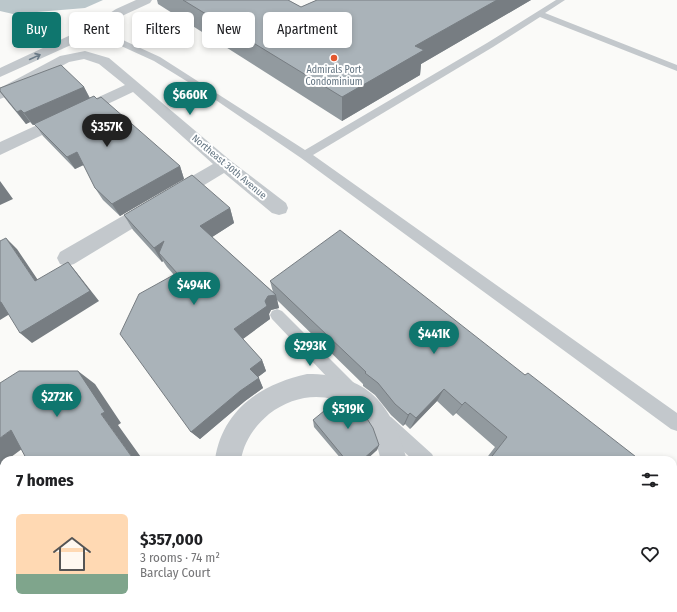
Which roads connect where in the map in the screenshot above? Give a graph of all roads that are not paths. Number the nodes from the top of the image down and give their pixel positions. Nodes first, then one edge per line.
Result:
1 (123, 0) edge
2 (146, 0) edge
3 (562, 0) edge
4 (98, 12) edge
5 (120, 12) edge
6 (540, 14) junction
7 (69, 41) edge
8 (124, 44) edge
9 (677, 68) edge
10 (0, 73) edge
11 (136, 86) junction
12 (0, 94) edge
13 (0, 150) edge
14 (305, 155) junction
15 (225, 166) junction
16 (279, 208) dead end
17 (67, 258) dead end
18 (277, 315) edge
19 (367, 407) junction
20 (677, 423) edge
21 (229, 456) edge
22 (393, 456) edge
23 (422, 456) edge

1 - 4 street
2 - 5 street
3 - 6 lane
6 - 9 lane
6 - 14 lane
10 -> 7 street
8 - 14 lane
11 - 12 street, Northeast 30th Avenue
11 - 13 street
11 - 15 street, Northeast 30th Avenue
14 - 20 lane
15 - 16 street, Northeast 30th Avenue
15 - 17 street
18 - 19 lane
19 - 21 street
19 - 22 street
19 - 23 lane

